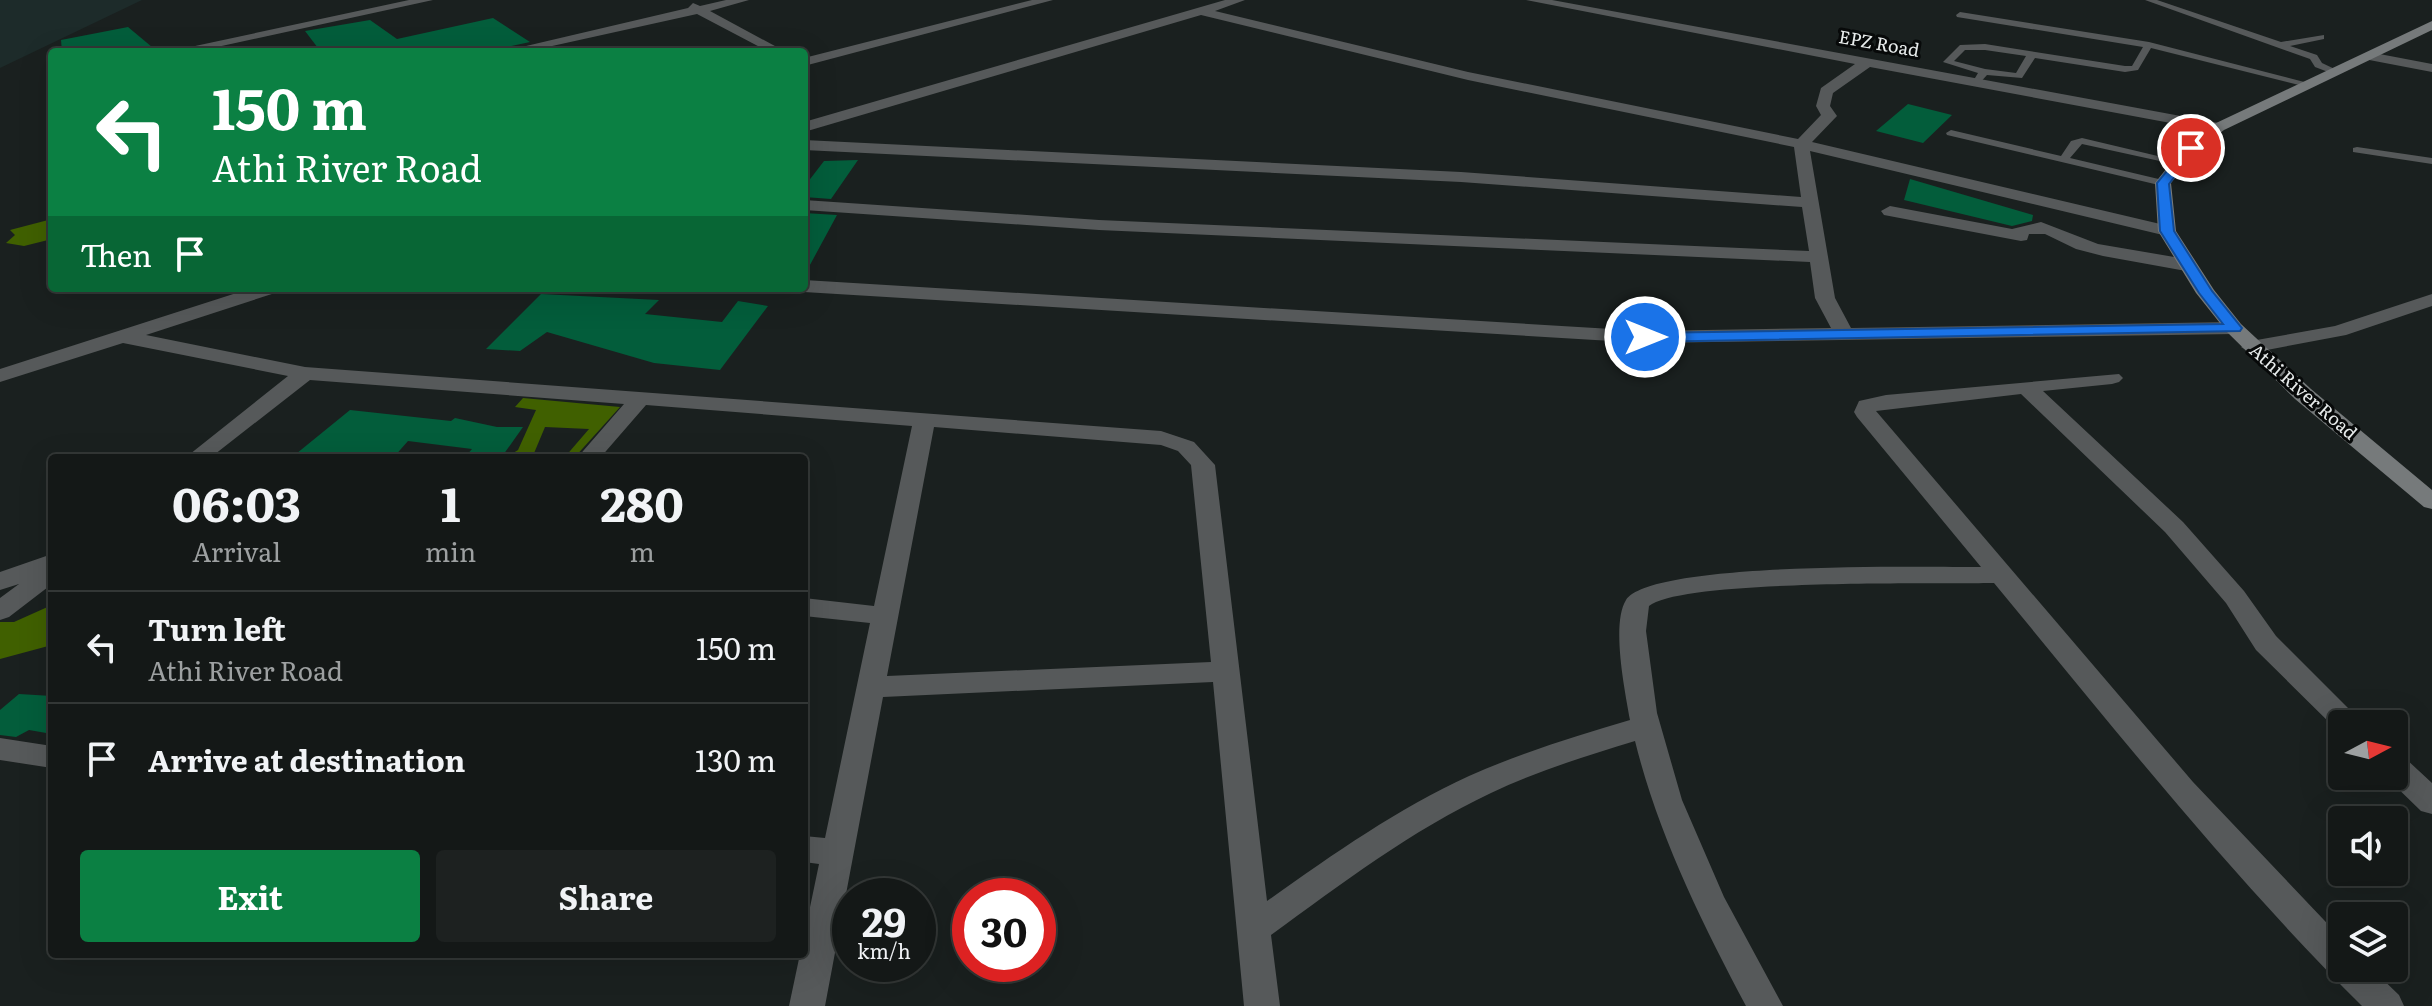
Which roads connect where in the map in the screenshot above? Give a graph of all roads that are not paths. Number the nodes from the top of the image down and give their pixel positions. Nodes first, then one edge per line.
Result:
1 (427, 0) edge
2 (680, 0) edge
3 (743, 0) edge
4 (1047, 0) edge
5 (1239, 0) edge
6 (1532, 0) edge
7 (2151, 0) edge
8 (1568, 3) edge
9 (697, 9) junction
10 (1199, 11) junction
11 (1960, 15) dead end
12 (2432, 25) edge
13 (2321, 37) dead end
14 (2149, 45) junction
15 (2279, 45) junction
16 (193, 48) edge
17 (525, 48) edge
18 (771, 48) edge
19 (2032, 54) junction
20 (2369, 56) junction
21 (808, 61) edge
22 (1867, 62) junction
23 (2432, 68) edge
24 (2336, 72) junction
25 (1980, 77) junction
26 (2307, 84) junction
27 (808, 126) edge
28 (2219, 127) junction
29 (1951, 133) dead end
30 (1801, 144) junction
31 (808, 147) edge
32 (2357, 150) dead end
33 (2063, 160) junction
34 (2432, 161) edge
35 (2178, 162) junction
36 (2163, 183) junction
37 (1812, 203) junction
38 (808, 205) edge
39 (1890, 211) dead end
40 (2167, 231) junction
41 (1819, 257) junction
42 (2186, 265) junction
43 (808, 286) edge
44 (258, 292) edge
45 (2430, 303) edge
46 (2234, 328) junction
47 (1845, 335) junction
48 (121, 336) junction
49 (2251, 347) junction
50 (305, 373) junction
51 (0, 376) edge
52 (2112, 378) dead end
53 (2027, 388) junction
54 (640, 399) junction
55 (924, 422) junction
56 (201, 454) edge
57 (592, 454) edge
58 (2432, 502) edge
59 (48, 563) edge
60 (48, 574) edge
61 (1998, 575) junction
62 (0, 581) edge
63 (808, 607) edge
64 (0, 611) edge
65 (885, 616) junction
66 (1226, 671) junction
67 (871, 687) junction
68 (2335, 710) edge
69 (1646, 726) junction
70 (0, 749) edge
71 (48, 756) edge
72 (2408, 779) edge
73 (2432, 802) edge
74 (808, 849) edge
75 (838, 853) junction
76 (1254, 929) junction
77 (2328, 948) edge
78 (2361, 982) edge
79 (807, 1006) edge
80 (1262, 1006) edge
81 (1765, 1006) edge
82 (2386, 1006) edge

1 - 16 street
2 - 9 street
3 - 9 street
4 - 21 street
5 - 10 street
6 - 8 street, EPZ Road
7 - 15 lane
8 - 22 street, EPZ Road
9 - 17 street
9 - 18 street
10 - 27 street
10 - 30 street
11 - 14 lane
12 - 20 main road
13 - 15 lane
14 - 19 lane
14 - 26 lane
15 - 24 lane
19 - 25 lane
19 - 25 lane
20 - 23 street
20 - 24 main road
22 - 25 street, EPZ Road
22 - 30 street
24 - 26 main road
25 - 28 street, EPZ Road
26 - 28 main road
28 - 35 main road
29 - 33 lane
30 - 37 street
30 - 40 street
31 - 37 street
32 - 34 lane
33 - 35 lane
33 - 36 lane
35 - 36 main road
36 - 40 main road, Athi River Road
37 - 41 street
38 - 41 street
39 - 42 street
40 - 42 main road, Athi River Road
41 - 47 street
42 - 46 main road, Athi River Road
43 - 47 street
44 - 48 street
45 - 49 street
46 - 47 street
46 - 49 main road, Athi River Road
48 - 50 street
48 - 51 street
49 - 58 main road, Athi River Road
50 - 54 street
50 - 56 street
52 - 53 street
53 - 61 street
53 - 68 street
54 - 55 street
54 - 57 street
55 - 65 street
55 - 66 street
59 - 62 street
60 - 64 street
61 - 69 street
61 - 77 street
63 - 65 street
65 - 67 street
66 - 67 street
66 - 76 street
67 - 75 street
69 - 76 street
69 - 81 street
70 - 71 street
72 - 73 street
74 - 75 street
75 - 79 street
76 - 80 street
78 - 82 street

